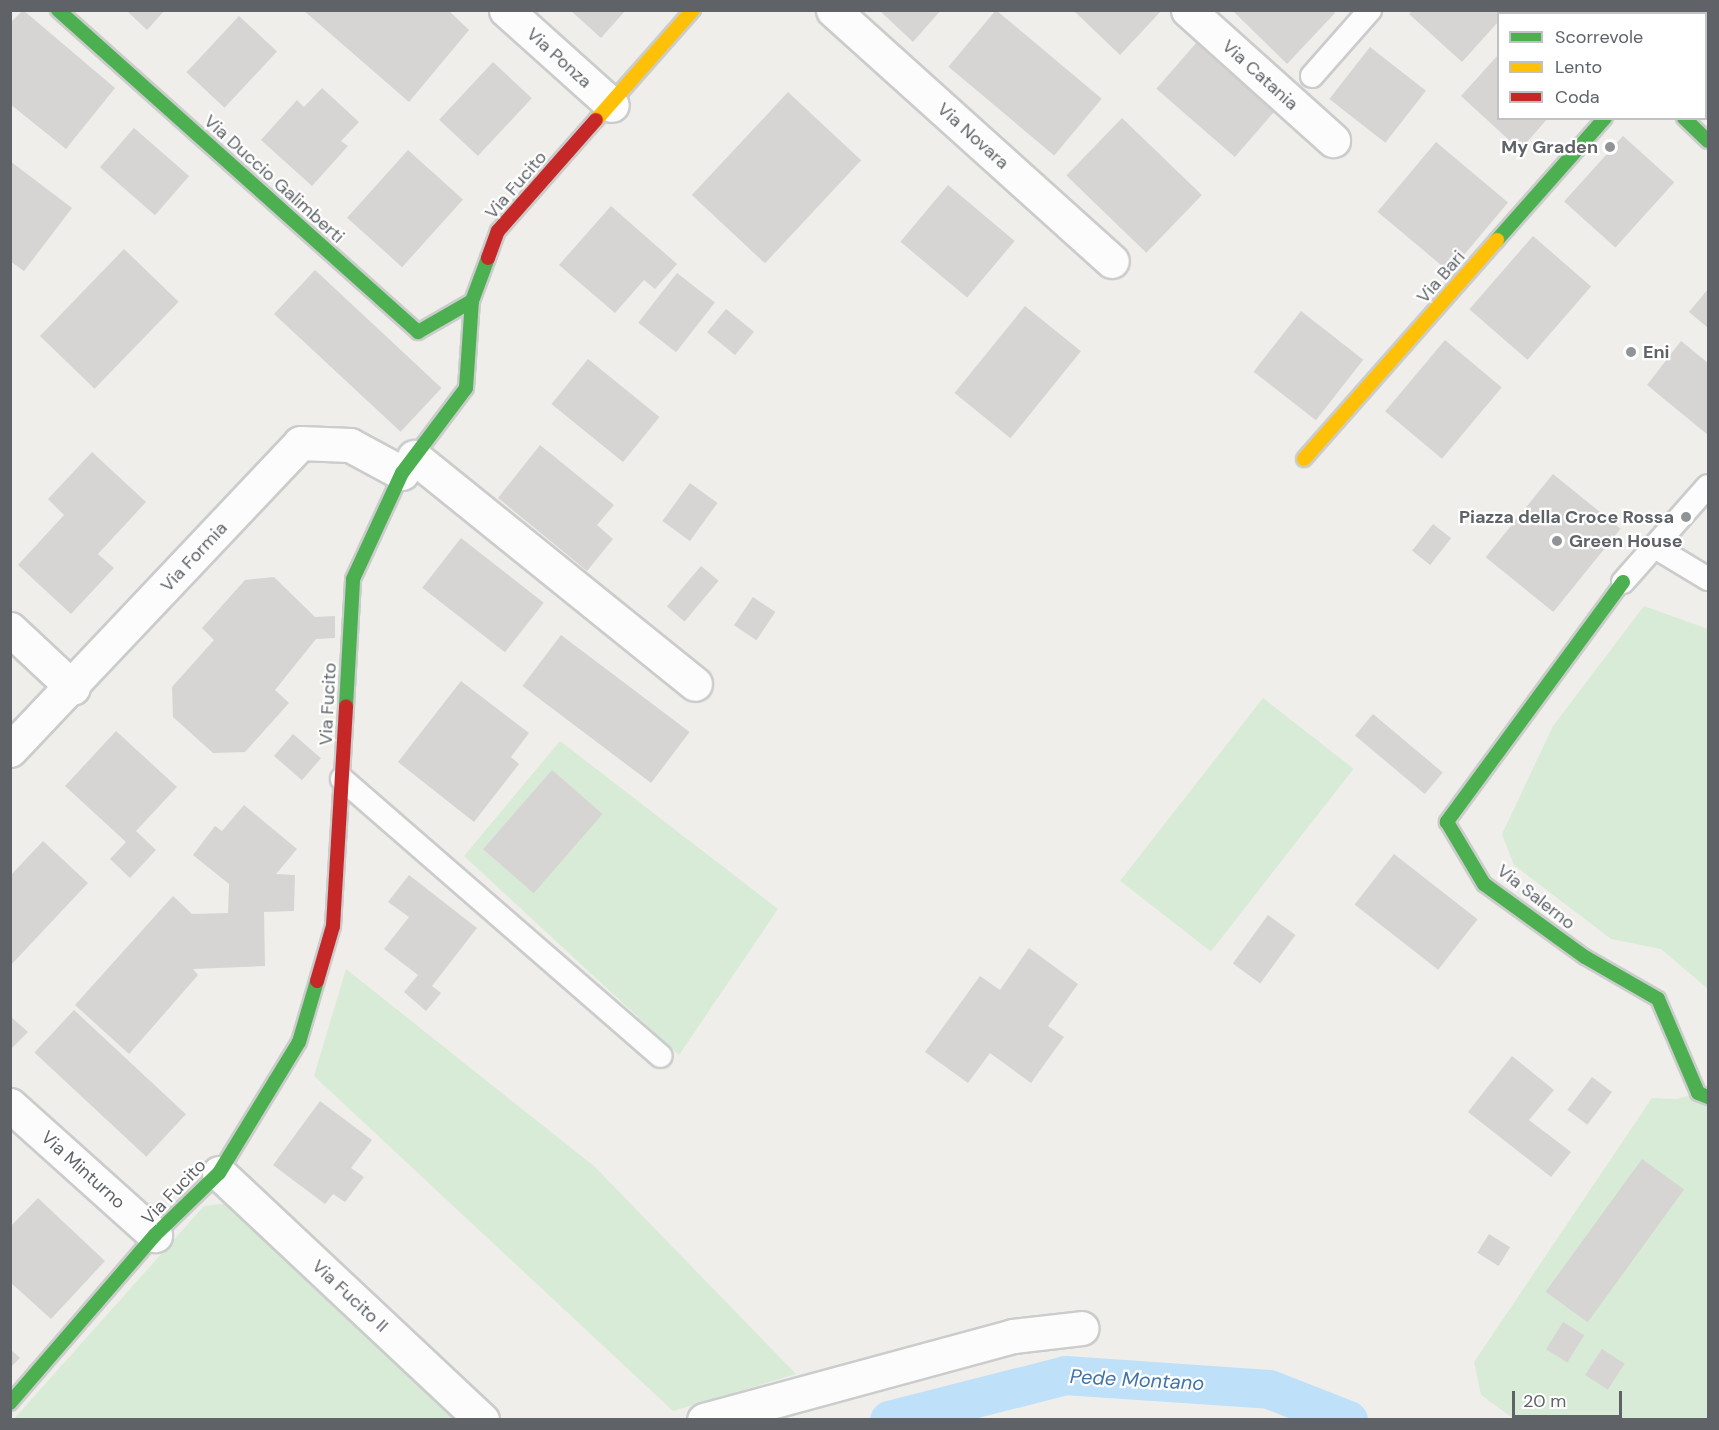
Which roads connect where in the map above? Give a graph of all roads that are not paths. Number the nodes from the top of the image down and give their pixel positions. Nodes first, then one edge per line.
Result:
1 (58, 10) edge
2 (506, 10) edge
3 (693, 10) edge
4 (833, 10) edge
5 (1188, 10) edge
6 (1370, 10) edge
7 (1312, 76) dead end
8 (612, 105) junction
9 (1603, 120) edge
10 (1686, 120) edge
11 (1333, 140) dead end
12 (1708, 141) edge
13 (1113, 261) dead end
14 (472, 301) junction
15 (1304, 459) dead end
16 (408, 465) junction
17 (1708, 486) edge
18 (1654, 547) junction
19 (1708, 579) edge
20 (1623, 582) joint
21 (10, 629) edge
22 (694, 684) dead end
23 (73, 687) junction
24 (10, 750) edge
25 (342, 779) junction
26 (661, 1056) dead end
27 (1708, 1097) edge
28 (10, 1105) edge
29 (219, 1173) junction
30 (155, 1235) junction
31 (1082, 1328) dead end
32 (10, 1403) edge
33 (482, 1419) edge
34 (704, 1419) edge

1 - 14 street, Via Duccio Galimberti
2 - 8 street, Via Ponza
3 - 8 street, Via Fucito
4 - 13 street, Via Novara
5 - 11 street, Via Catania
6 - 7 lane
8 - 14 street, Via Fucito
9 - 15 street, Via Bari
10 - 12 street
14 - 16 street, Via Fucito
16 - 22 street, Via Formia
16 - 23 street, Via Formia
16 - 25 street, Via Fucito
17 - 18 lane
18 - 19 lane
18 - 20 lane
20 - 27 street, Via Salerno
21 - 23 street
23 - 24 street, Via Formia
25 - 26 lane
25 - 29 street, Via Fucito
28 - 30 street, Via Minturno
29 - 30 street, Via Fucito
29 - 33 street, Via Fucito II
30 - 32 street, Via Fucito
31 - 34 street

